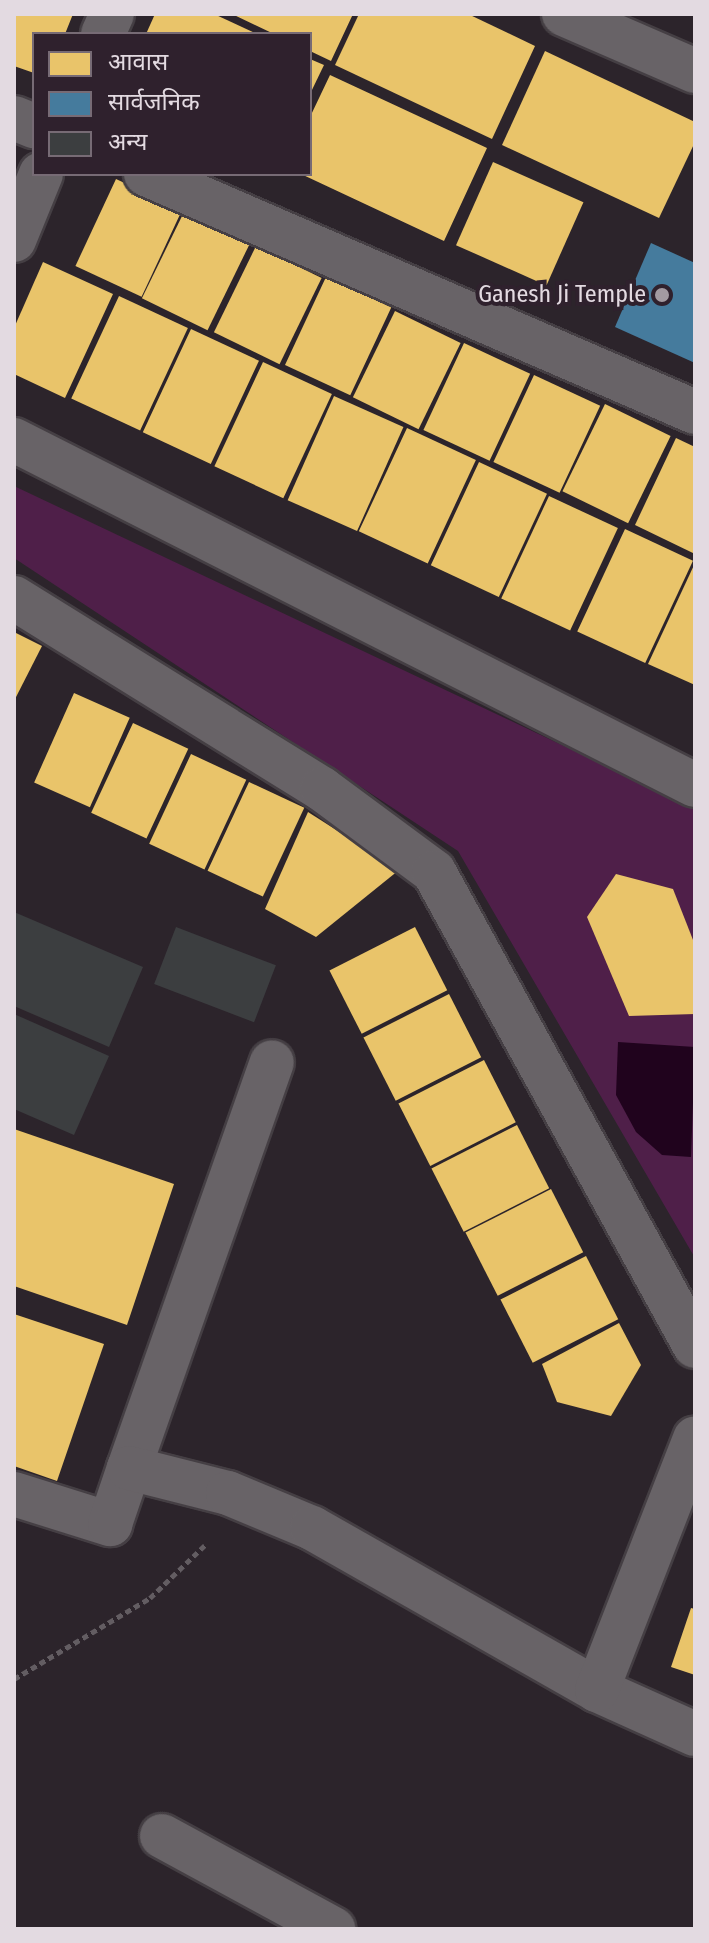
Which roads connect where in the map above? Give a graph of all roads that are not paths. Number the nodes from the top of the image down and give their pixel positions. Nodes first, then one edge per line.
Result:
1 (564, 14) edge
2 (695, 71) edge
3 (40, 176) edge
4 (151, 176) edge
5 (14, 240) edge
6 (695, 412) edge
7 (14, 440) edge
8 (14, 598) edge
9 (695, 785) edge
10 (272, 1063) dead end
11 (695, 1346) edge
12 (695, 1438) edge
13 (129, 1468) junction
14 (14, 1494) edge
15 (597, 1690) junction
16 (695, 1734) edge
17 (162, 1836) dead end
18 (333, 1929) edge

1 - 2 street
3 - 5 street
4 - 6 street
7 - 9 street
8 - 11 street
10 - 13 street
12 - 15 street
13 - 14 street
13 - 15 street
15 - 16 street
17 - 18 street

